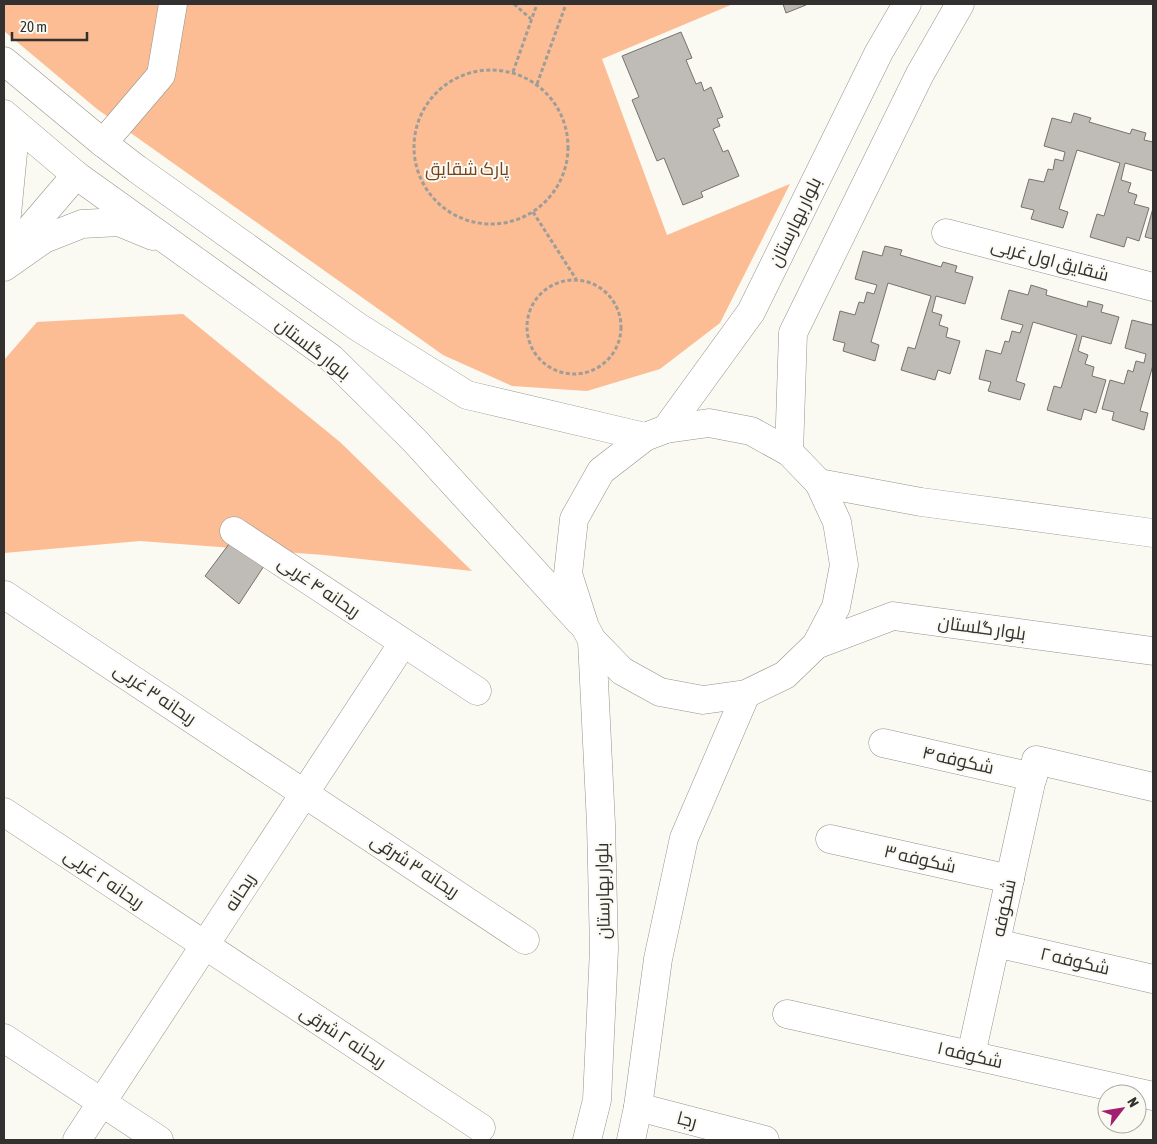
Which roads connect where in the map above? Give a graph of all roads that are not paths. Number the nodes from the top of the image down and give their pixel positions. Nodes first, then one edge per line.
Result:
1 (173, 4) edge
2 (907, 4) edge
3 (960, 4) edge
4 (4, 61) edge
5 (4, 114) edge
6 (4, 136) edge
7 (103, 143) junction
8 (76, 175) junction
9 (4, 227) edge
10 (946, 233) dead end
11 (171, 244) junction
12 (4, 259) edge
13 (4, 266) edge
14 (1153, 288) edge
15 (655, 433) junction
16 (789, 452) junction
17 (819, 483) junction
18 (234, 530) dead end
19 (1153, 533) edge
20 (5, 595) edge
21 (588, 634) junction
22 (403, 643) junction
23 (816, 645) junction
24 (1153, 651) edge
25 (477, 691) dead end
26 (746, 694) junction
27 (883, 742) dead end
28 (1035, 768) junction
29 (1153, 787) edge
30 (304, 794) junction
31 (4, 812) edge
32 (830, 839) dead end
33 (1010, 880) junction
34 (525, 940) dead end
35 (996, 944) junction
36 (205, 946) junction
37 (1153, 979) edge
38 (787, 1014) dead end
39 (4, 1038) edge
40 (971, 1055) junction
41 (1153, 1096) edge
42 (102, 1102) junction
43 (638, 1107) junction
44 (481, 1128) dead end
45 (77, 1140) edge
46 (159, 1140) edge
47 (587, 1140) edge
48 (631, 1140) edge
49 (765, 1140) edge

1 - 7 main road
2 - 15 main road, بلوار بهارستان
3 - 16 main road
4 - 7 main road
5 - 8 main road, بلوار گلستان
6 - 9 main road
7 - 8 main road
7 - 15 main road
8 - 11 main road, بلوار گلستان
8 - 12 main road
10 - 14 main road, شقایق اول غربی
11 - 13 main road
11 - 21 main road, بلوار گلستان
15 - 16 main road
15 - 21 main road
16 - 17 main road
17 - 19 main road
17 - 23 main road
18 - 22 main road, ریحانه ۴ غربی
20 - 30 main road, ریحانه ۳ غربی
21 - 26 main road, بلوار گلستان
21 - 47 main road, بلوار بهارستان
22 - 25 main road, ریحانه ۴ غربی
22 - 30 main road, ریحانه
23 - 24 main road, بلوار گلستان
23 - 26 main road, بلوار گلستان
26 - 43 main road
27 - 28 main road, شکوفه ۴
28 - 29 main road, شکوفه ۴
28 - 33 main road, شکوفه
30 - 34 main road, ریحانه ۳ شرقی
30 - 36 main road, ریحانه
31 - 36 main road, ریحانه ۲ غربی
32 - 33 main road, شکوفه ۳
33 - 35 main road, شکوفه
35 - 37 main road, شکوفه ۲
35 - 40 main road, شکوفه
36 - 42 main road, ریحانه
36 - 44 main road, ریحانه ۲ شرقی
38 - 40 main road, شکوفه ۱
39 - 42 main road
40 - 41 main road, شکوفه ۱
42 - 45 main road, ریحانه
42 - 46 main road
43 - 48 main road
43 - 49 main road, رجا

